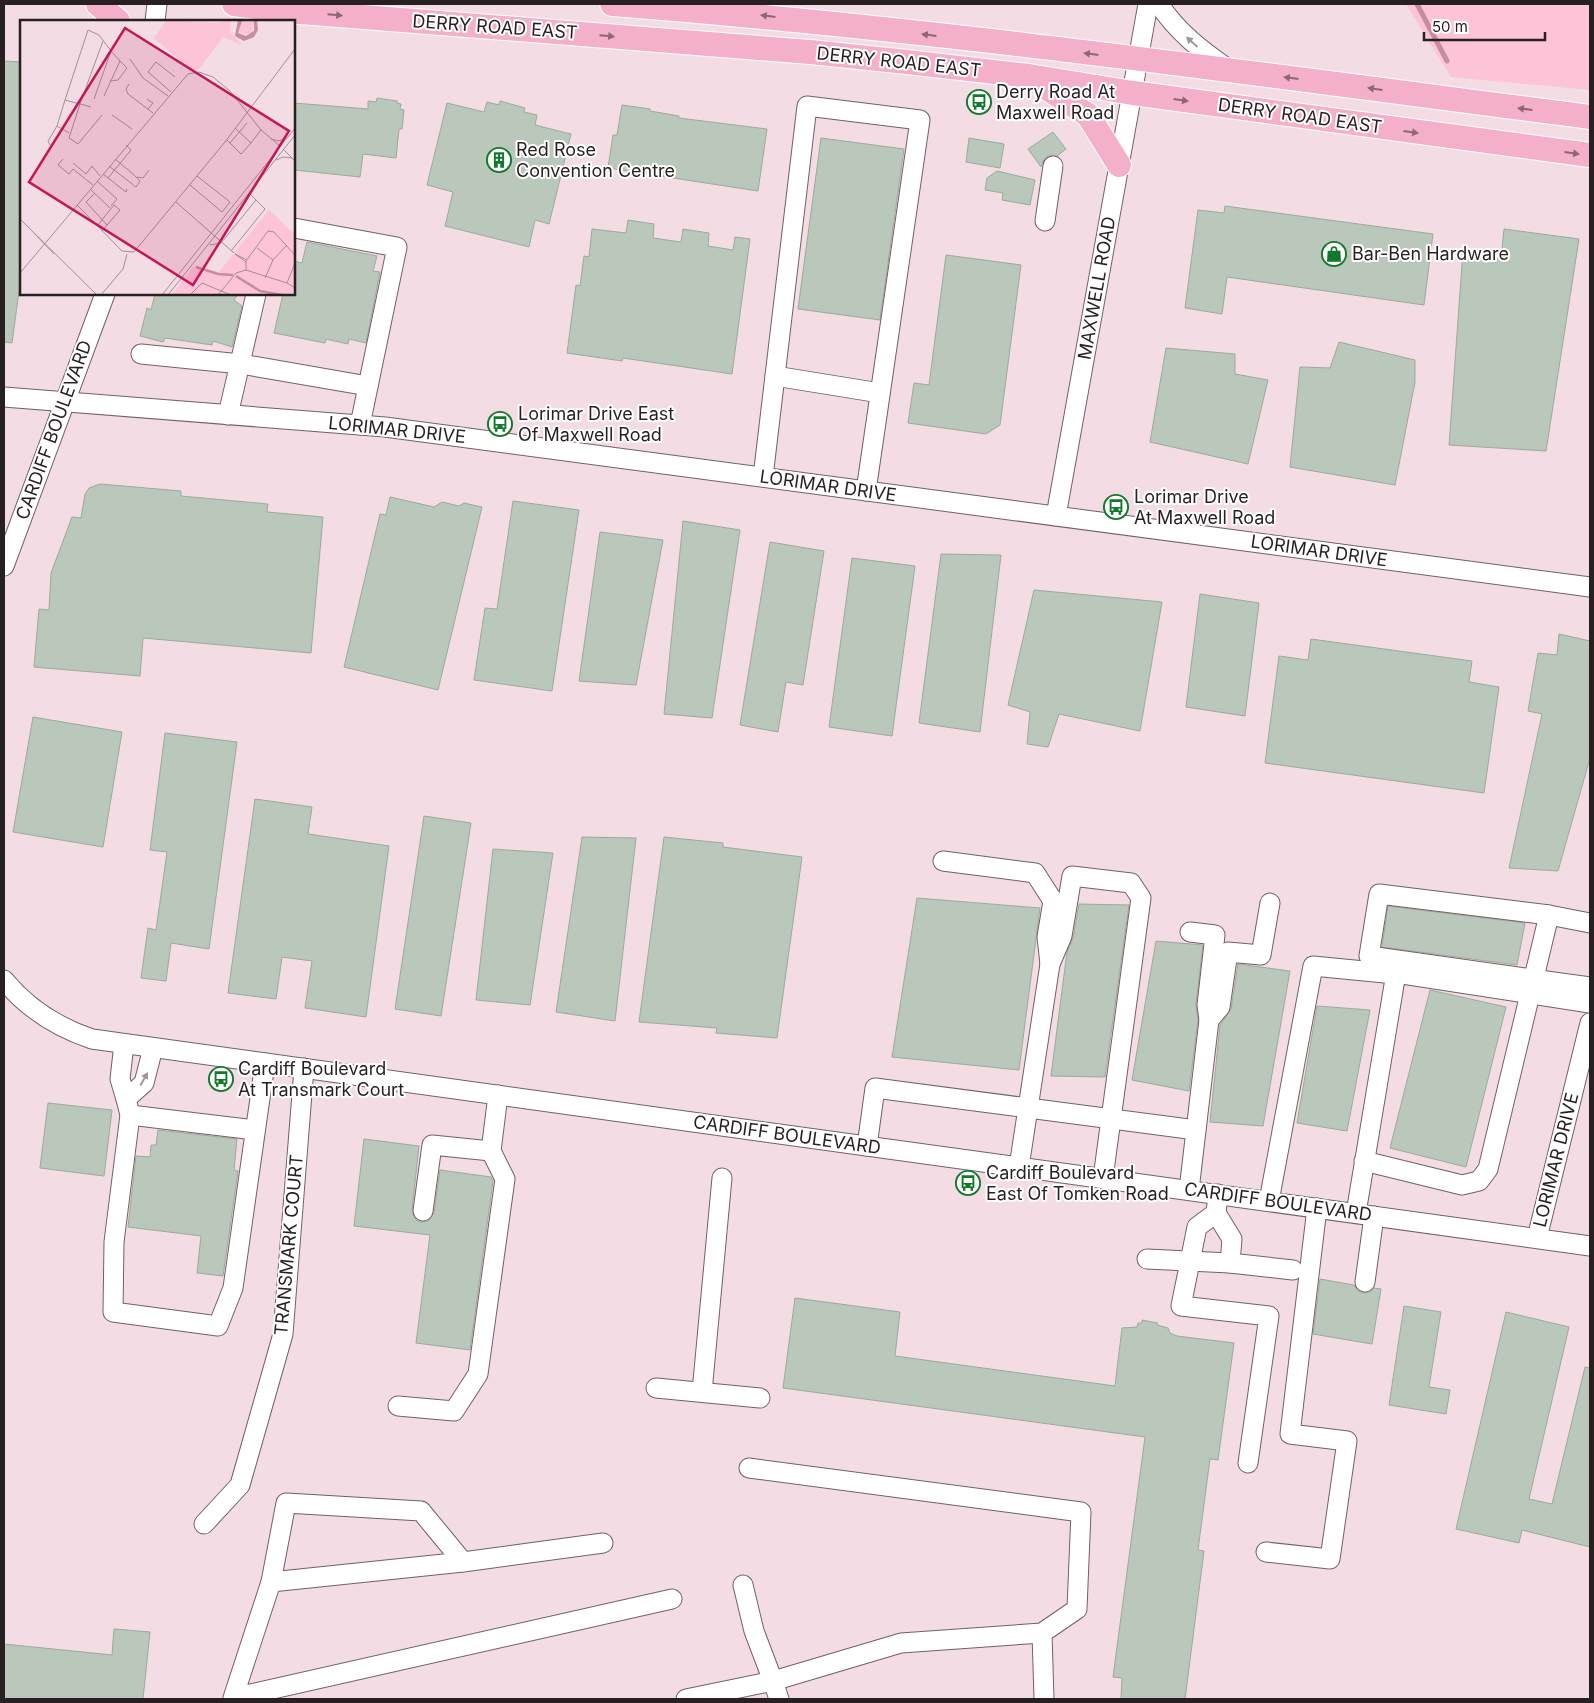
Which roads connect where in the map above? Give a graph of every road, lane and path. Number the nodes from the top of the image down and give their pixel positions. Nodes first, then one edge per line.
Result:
1 (98, 4) edge
2 (156, 4) edge
3 (234, 4) edge
4 (612, 4) edge
5 (1148, 4) edge
6 (1159, 4) edge
7 (654, 5) edge
8 (117, 20) edge
9 (155, 20) edge
10 (1139, 60) junction
11 (1231, 71) junction
12 (1028, 76) junction
13 (1133, 93) junction
14 (1590, 117) edge
15 (1590, 155) edge
16 (1119, 165) junction
17 (1053, 166) dead end
18 (1045, 221) dead end
19 (295, 228) edge
20 (105, 295) edge
21 (256, 295) edge
22 (141, 354) dead end
23 (240, 364) junction
24 (775, 376) junction
25 (368, 386) junction
26 (880, 392) junction
27 (4, 397) edge
28 (65, 402) junction
29 (228, 415) junction
30 (360, 425) junction
31 (763, 477) junction
32 (866, 491) junction
33 (1056, 516) junction
34 (4, 566) edge
35 (1590, 586) edge
36 (944, 861) dead end
37 (1270, 903) dead end
38 (1549, 915) junction
39 (1590, 923) edge
40 (1190, 932) dead end
41 (1050, 964) junction
42 (1395, 974) junction
43 (4, 980) edge
44 (1533, 986) junction
45 (1590, 987) edge
46 (1590, 1003) edge
47 (1209, 1020) junction
48 (1590, 1023) edge
49 (124, 1044) junction
50 (153, 1048) junction
51 (265, 1063) junction
52 (304, 1068) junction
53 (498, 1095) junction
54 (128, 1107) junction
55 (1028, 1109) junction
56 (1111, 1120) junction
57 (255, 1130) junction
58 (1196, 1130) junction
59 (868, 1146) junction
60 (490, 1151) junction
61 (1364, 1161) junction
62 (1019, 1167) junction
63 (722, 1178) dead end
64 (1104, 1178) junction
65 (1189, 1190) junction
66 (1218, 1194) junction
67 (1269, 1201) junction
68 (1317, 1208) junction
69 (423, 1211) dead end
70 (1216, 1214) junction
71 (1365, 1214) junction
72 (1537, 1238) junction
73 (1590, 1246) edge
74 (1147, 1259) dead end
75 (1191, 1261) junction
76 (1230, 1263) junction
77 (1293, 1270) dead end
78 (1365, 1282) dead end
79 (656, 1388) dead end
80 (702, 1392) junction
81 (760, 1398) dead end
82 (398, 1406) dead end
83 (1248, 1463) dead end
84 (750, 1468) dead end
85 (204, 1524) dead end
86 (603, 1543) dead end
87 (1266, 1552) dead end
88 (463, 1562) junction
89 (271, 1582) junction
90 (742, 1585) dead end
91 (672, 1599) dead end
92 (1042, 1633) junction
93 (773, 1681) junction
94 (233, 1699) edge
95 (686, 1699) edge
96 (779, 1699) edge
97 (1044, 1699) edge

1 - 8 main road
2 - 9 street
3 -> 12 main road, DERRY ROAD EAST
4 - 7 main road, DERRY ROAD EAST
5 - 10 street, MAXWELL ROAD
11 -> 6 street
10 -> 7 main road, DERRY ROAD EAST
10 - 11 main road, DERRY ROAD EAST
10 - 13 street, MAXWELL ROAD
14 -> 11 main road, DERRY ROAD EAST
12 - 13 main road, DERRY ROAD EAST
12 - 16 main road
13 -> 15 main road, DERRY ROAD EAST
13 - 16 street, MAXWELL ROAD
16 - 33 street, MAXWELL ROAD
17 - 18 street
19 - 25 street
20 - 28 street, CARDIFF BOULEVARD
21 - 23 street
22 - 23 street
23 - 25 street
23 - 29 street
24 - 26 street
24 - 26 street
24 - 31 street
25 - 30 street
26 - 32 street
27 - 28 street, LORIMAR DRIVE
28 - 29 street, LORIMAR DRIVE
28 - 34 street, CARDIFF BOULEVARD
29 - 30 street, LORIMAR DRIVE
30 - 31 street, LORIMAR DRIVE
31 - 32 street, LORIMAR DRIVE
32 - 33 street, LORIMAR DRIVE
33 - 35 street, LORIMAR DRIVE
36 - 41 street
37 - 47 street
38 - 39 street
38 - 44 street
38 - 44 street
40 - 47 street
41 - 55 street
41 - 56 street
42 - 44 street
42 - 61 street
42 - 67 street
43 - 49 street, CARDIFF BOULEVARD
44 - 45 street
44 - 46 street
44 - 61 street
47 - 58 street
48 - 72 street, LORIMAR DRIVE
49 - 50 street, CARDIFF BOULEVARD
49 - 54 street
50 - 51 street, CARDIFF BOULEVARD
54 -> 50 street
51 - 52 street, CARDIFF BOULEVARD
51 - 57 street
52 - 53 street, CARDIFF BOULEVARD
52 - 85 street, TRANSMARK COURT
53 - 59 street, CARDIFF BOULEVARD
53 - 60 street
54 - 57 street
54 - 57 street
55 - 56 street
55 - 59 street
55 - 62 street
56 - 58 street
56 - 64 street
58 - 65 street
59 - 62 street, CARDIFF BOULEVARD
60 - 69 street
60 - 82 street
61 - 71 street
62 - 64 street, CARDIFF BOULEVARD
63 - 80 street
64 - 65 street, CARDIFF BOULEVARD
65 - 66 street, CARDIFF BOULEVARD
66 - 67 street, CARDIFF BOULEVARD
66 - 70 street
67 - 68 street, CARDIFF BOULEVARD
68 - 71 street, CARDIFF BOULEVARD
68 - 87 street
70 - 75 street
70 - 76 street
71 - 72 street, CARDIFF BOULEVARD
71 - 78 street
72 - 73 street, CARDIFF BOULEVARD
74 - 75 street
75 - 76 street
75 - 83 street
76 - 77 street
79 - 80 street
80 - 81 street
84 - 92 street
86 - 88 street
88 - 89 street
88 - 89 street
89 - 94 street
90 - 93 street
91 - 94 street
92 - 93 street
92 - 97 street
93 - 95 street
93 - 96 street

